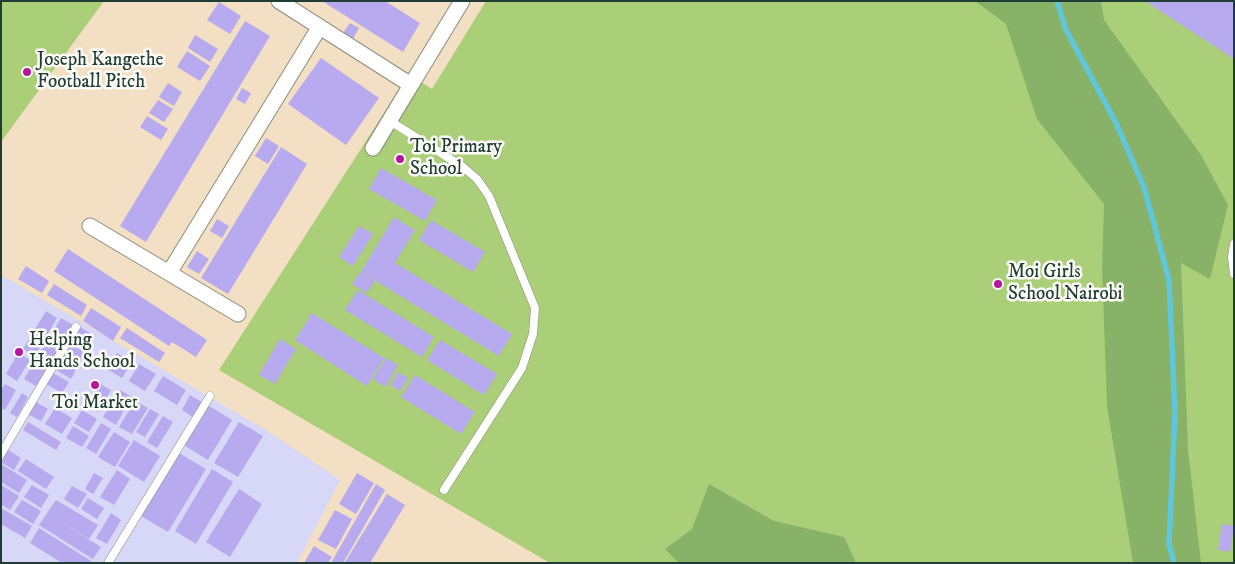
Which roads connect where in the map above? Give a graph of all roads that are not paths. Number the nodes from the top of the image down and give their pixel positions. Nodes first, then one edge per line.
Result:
1 (279, 1) edge
2 (462, 1) edge
3 (319, 28) junction
4 (412, 86) junction
5 (390, 121) junction
6 (373, 148) dead end
7 (90, 226) dead end
8 (1234, 244) edge
9 (169, 273) junction
10 (1234, 274) edge
11 (238, 314) dead end
12 (76, 328) dead end
13 (210, 396) dead end
14 (1, 454) edge
15 (444, 490) dead end
16 (108, 563) edge

1 - 3 street
2 - 4 street
3 - 4 street
3 - 9 street
4 - 5 street
5 - 6 street
5 - 15 lane
7 - 9 street
8 - 10 lane
9 - 11 street
12 - 14 lane
13 - 16 lane

